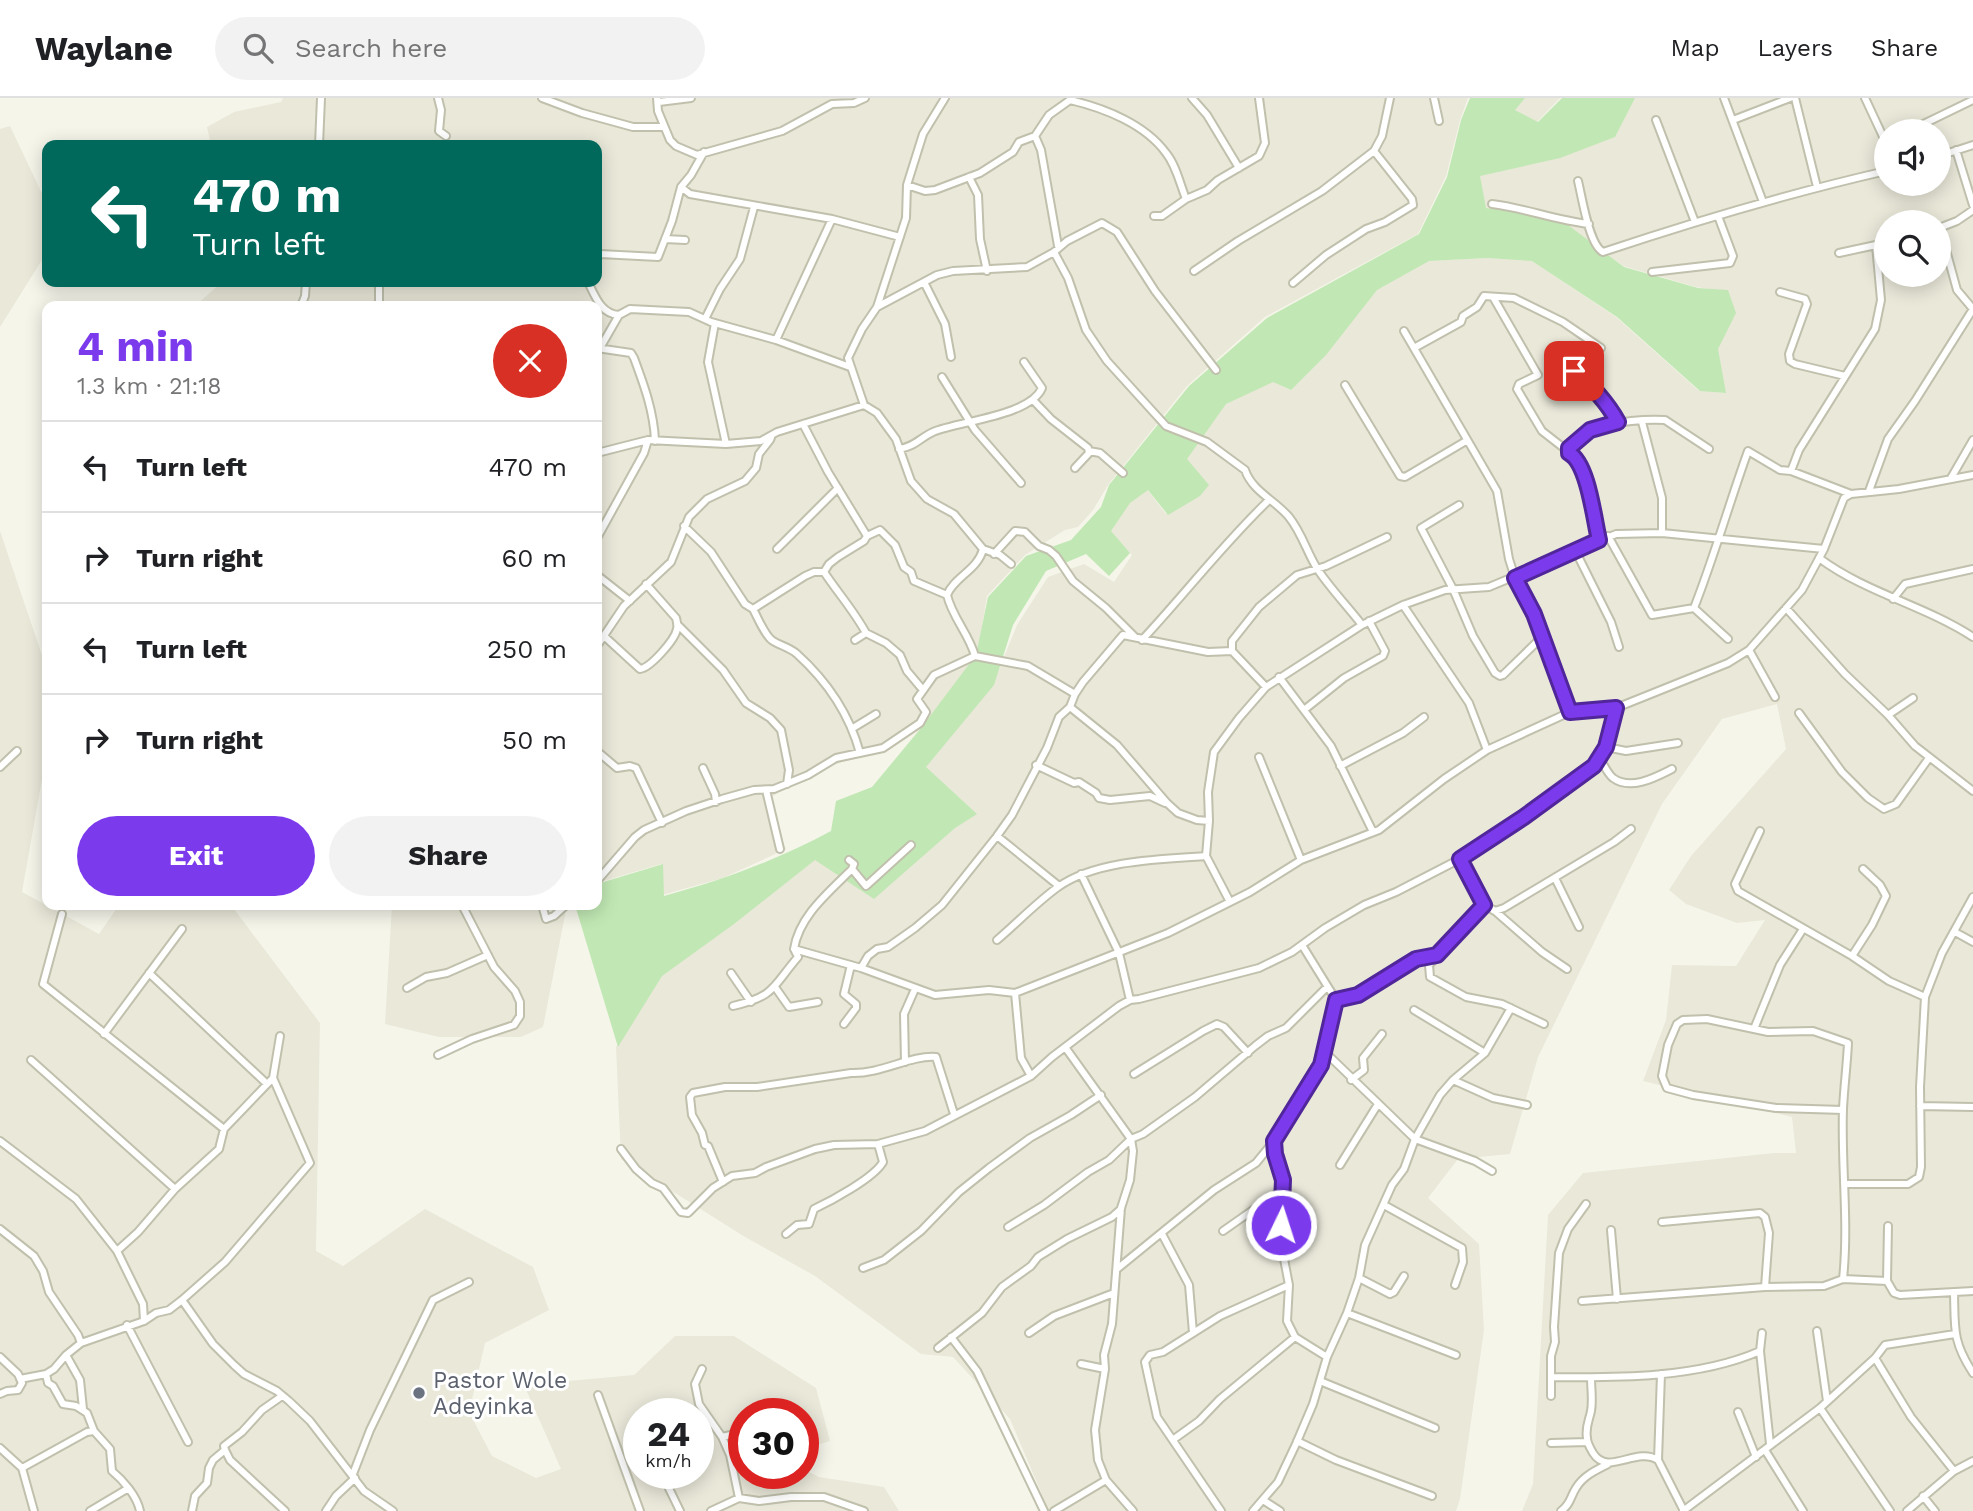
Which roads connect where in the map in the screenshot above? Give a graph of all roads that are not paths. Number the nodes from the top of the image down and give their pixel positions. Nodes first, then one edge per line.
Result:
1 (321, 98) edge
2 (438, 98) edge
3 (542, 98) edge
4 (691, 98) edge
5 (865, 98) edge
6 (945, 98) edge
7 (1192, 98) edge
8 (1259, 98) edge
9 (1390, 98) edge
10 (1434, 98) edge
11 (1724, 98) edge
12 (1792, 98) edge
13 (1866, 98) edge
14 (1072, 99) edge
15 (658, 100) edge
16 (853, 100) edge
17 (1973, 100) edge
18 (1875, 119) edge
19 (1934, 119) edge
20 (1656, 120) dead end
21 (1733, 120) junction
22 (1439, 121) dead end
23 (664, 127) junction
24 (446, 136) dead end
25 (1035, 136) junction
26 (319, 140) edge
27 (1973, 145) edge
28 (1956, 150) junction
29 (1374, 151) junction
30 (704, 152) junction
31 (1951, 152) edge
32 (1239, 168) junction
33 (1874, 174) edge
34 (969, 177) junction
35 (1578, 181) dead end
36 (907, 186) junction
37 (681, 187) junction
38 (1817, 187) junction
39 (1186, 199) junction
40 (1763, 202) junction
41 (1492, 204) dead end
42 (754, 207) junction
43 (1973, 207) edge
44 (1154, 216) dead end
45 (1718, 216) junction
46 (832, 219) junction
47 (1695, 222) junction
48 (1951, 223) edge
49 (1588, 224) junction
50 (900, 237) junction
51 (666, 239) junction
52 (685, 240) dead end
53 (1874, 245) edge
54 (1056, 249) junction
55 (1839, 253) dead end
56 (602, 254) edge
57 (987, 271) junction
58 (1194, 271) dead end
59 (1652, 272) dead end
60 (1951, 272) edge
61 (924, 282) junction
62 (1293, 284) dead end
63 (1879, 287) edge
64 (1780, 292) dead end
65 (1493, 296) junction
66 (602, 306) edge
67 (877, 307) junction
68 (1973, 309) edge
69 (619, 315) junction
70 (705, 319) junction
71 (715, 323) junction
72 (1404, 331) dead end
73 (776, 340) junction
74 (602, 342) edge
75 (1414, 348) junction
76 (1601, 348) dead end
77 (602, 349) edge
78 (951, 357) dead end
79 (1561, 361) dead end
80 (1024, 362) dead end
81 (850, 367) junction
82 (1216, 370) dead end
83 (1845, 376) junction
84 (942, 377) dead end
85 (1345, 386) dead end
86 (1033, 400) junction
87 (864, 405) junction
88 (971, 422) junction
89 (1618, 422) junction
90 (1642, 422) junction
91 (803, 424) junction
92 (772, 435) junction
93 (1973, 440) edge
94 (652, 441) junction
95 (1466, 441) junction
96 (726, 444) junction
97 (899, 449) junction
98 (1709, 449) dead end
99 (1089, 450) junction
100 (602, 452) edge
101 (1569, 453) junction
102 (1075, 468) dead end
103 (1791, 471) junction
104 (1123, 474) dead end
105 (1973, 475) edge
106 (1951, 478) junction
107 (1021, 483) dead end
108 (838, 488) junction
109 (1869, 491) junction
110 (1851, 494) junction
111 (1269, 500) junction
112 (1459, 505) dead end
113 (684, 526) junction
114 (602, 529) edge
115 (1662, 533) junction
116 (867, 536) junction
117 (1608, 536) junction
118 (1387, 537) dead end
119 (1720, 539) junction
120 (1599, 540) junction
121 (777, 549) dead end
122 (983, 549) junction
123 (1824, 549) junction
124 (1574, 551) junction
125 (994, 554) junction
126 (1819, 558) junction
127 (1012, 564) dead end
128 (1317, 568) junction
129 (1973, 569) edge
130 (824, 572) junction
131 (1515, 578) junction
132 (602, 579) edge
133 (646, 584) junction
134 (1452, 589) junction
135 (947, 595) junction
136 (1893, 598) junction
137 (631, 601) junction
138 (1403, 605) junction
139 (1694, 608) junction
140 (1786, 608) junction
141 (752, 609) junction
142 (1366, 623) junction
143 (678, 625) junction
144 (866, 634) junction
145 (604, 636) junction
146 (1543, 636) junction
147 (1973, 637) edge
148 (1138, 638) junction
149 (602, 639) edge
150 (1728, 639) dead end
151 (855, 640) dead end
152 (1619, 647) dead end
153 (1749, 650) junction
154 (1232, 651) junction
155 (975, 656) junction
156 (1279, 677) junction
157 (1266, 687) junction
158 (923, 690) junction
159 (1075, 694) junction
160 (1775, 697) dead end
161 (1913, 698) dead end
162 (1070, 707) junction
163 (1616, 708) junction
164 (1304, 710) junction
165 (1570, 712) junction
166 (876, 713) dead end
167 (1799, 713) dead end
168 (1888, 715) junction
169 (1423, 717) dead end
170 (853, 728) junction
171 (1678, 743) dead end
172 (1606, 747) junction
173 (1487, 750) junction
174 (17, 751) dead end
175 (860, 753) junction
176 (602, 755) edge
177 (1259, 757) dead end
178 (1929, 758) junction
179 (1600, 759) junction
180 (1036, 765) junction
181 (1340, 766) junction
182 (0, 768) edge
183 (703, 768) dead end
184 (1672, 769) dead end
185 (788, 784) junction
186 (766, 790) junction
187 (1973, 791) edge
188 (716, 802) junction
189 (1167, 803) junction
190 (1209, 821) junction
191 (662, 823) junction
192 (1631, 828) dead end
193 (1760, 831) dead end
194 (1373, 832) junction
195 (997, 836) junction
196 (911, 845) dead end
197 (780, 849) dead end
198 (1206, 856) junction
199 (1460, 859) junction
200 (849, 860) dead end
201 (1301, 860) junction
202 (852, 869) junction
203 (1863, 869) dead end
204 (1081, 874) junction
205 (602, 875) edge
206 (1555, 878) junction
207 (1059, 886) junction
208 (1973, 897) edge
209 (1230, 902) junction
210 (1484, 905) junction
211 (465, 910) edge
212 (543, 910) edge
213 (561, 910) edge
214 (1495, 911) junction
215 (62, 914) dead end
216 (1578, 927) dead end
217 (183, 929) dead end
218 (1803, 929) junction
219 (1955, 932) junction
220 (997, 940) dead end
221 (1973, 942) edge
222 (1302, 945) junction
223 (794, 949) junction
224 (1119, 953) junction
225 (488, 955) junction
226 (1437, 955) junction
227 (1424, 956) junction
228 (1852, 956) junction
229 (851, 965) junction
230 (1429, 965) junction
231 (861, 968) junction
232 (1567, 970) dead end
233 (149, 973) junction
234 (731, 973) dead end
235 (775, 987) junction
236 (1327, 987) junction
237 (407, 988) dead end
238 (915, 989) junction
239 (1015, 993) junction
240 (1925, 997) junction
241 (1130, 1000) junction
242 (1336, 1000) junction
243 (751, 1002) junction
244 (818, 1002) dead end
245 (733, 1006) dead end
246 (1511, 1008) junction
247 (1413, 1010) dead end
248 (844, 1024) dead end
249 (1544, 1024) dead end
250 (1754, 1029) junction
251 (104, 1034) junction
252 (1381, 1034) dead end
253 (280, 1036) dead end
254 (1065, 1047) junction
255 (1248, 1053) junction
256 (1326, 1053) junction
257 (1485, 1053) junction
258 (438, 1055) dead end
259 (31, 1060) dead end
260 (905, 1062) junction
261 (1134, 1074) dead end
262 (1031, 1076) junction
263 (273, 1078) junction
264 (1351, 1080) junction
265 (1453, 1080) junction
266 (266, 1083) junction
267 (1101, 1095) junction
268 (1378, 1104) junction
269 (1527, 1105) dead end
270 (1920, 1106) junction
271 (1973, 1107) edge
272 (1843, 1110) junction
273 (954, 1114) junction
274 (224, 1129) junction
275 (1131, 1139) junction
276 (1415, 1139) junction
277 (0, 1141) edge
278 (1274, 1141) junction
279 (878, 1144) junction
280 (621, 1149) dead end
281 (1340, 1165) dead end
282 (1492, 1171) dead end
283 (723, 1182) junction
284 (1845, 1184) junction
285 (175, 1189) junction
286 (1283, 1189) junction
287 (1587, 1204) dead end
288 (1384, 1205) junction
289 (1121, 1208) junction
290 (1662, 1222) dead end
291 (1888, 1226) dead end
292 (1007, 1227) dead end
293 (0, 1228) edge
294 (1611, 1230) dead end
295 (1223, 1231) dead end
296 (786, 1234) dead end
297 (1162, 1234) junction
298 (117, 1251) junction
299 (863, 1268) dead end
300 (1117, 1270) junction
301 (1404, 1276) dead end
302 (1359, 1278) junction
303 (1843, 1279) junction
304 (1887, 1281) junction
305 (469, 1282) dead end
306 (1289, 1285) junction
307 (1455, 1285) dead end
308 (1765, 1287) junction
309 (1973, 1291) edge
310 (1954, 1292) junction
311 (1114, 1293) junction
312 (1617, 1299) junction
313 (182, 1300) junction
314 (1582, 1301) dead end
315 (1347, 1313) junction
316 (145, 1317) junction
317 (127, 1325) junction
318 (1817, 1331) dead end
319 (1029, 1333) dead end
320 (1194, 1333) junction
321 (1762, 1333) dead end
322 (1955, 1334) junction
323 (951, 1337) junction
324 (1295, 1337) junction
325 (81, 1343) junction
326 (938, 1348) dead end
327 (1760, 1351) junction
328 (66, 1355) junction
329 (1456, 1355) dead end
330 (0, 1357) edge
331 (1327, 1357) junction
332 (1875, 1358) junction
333 (1081, 1364) dead end
334 (702, 1369) dead end
335 (1105, 1369) junction
336 (1973, 1373) edge
337 (46, 1374) junction
338 (1661, 1374) junction
339 (1551, 1377) junction
340 (1591, 1378) junction
341 (20, 1379) junction
342 (1320, 1381) junction
343 (0, 1394) edge
344 (598, 1395) dead end
345 (282, 1396) junction
346 (1551, 1396) dead end
347 (1827, 1401) junction
348 (1820, 1408) junction
349 (83, 1409) junction
350 (1738, 1412) dead end
351 (1435, 1428) dead end
352 (94, 1431) junction
353 (728, 1436) edge
354 (722, 1437) junction
355 (1174, 1439) junction
356 (1297, 1441) junction
357 (188, 1442) dead end
358 (1587, 1442) junction
359 (1551, 1443) dead end
360 (1767, 1447) junction
361 (225, 1450) junction
362 (2, 1452) edge
363 (1756, 1457) junction
364 (1658, 1460) junction
365 (1973, 1461) edge
366 (1608, 1464) junction
367 (22, 1468) junction
368 (1954, 1471) junction
369 (354, 1476) junction
370 (1106, 1480) junction
371 (127, 1489) junction
372 (669, 1489) edge
373 (1432, 1496) dead end
374 (1923, 1496) junction
375 (739, 1498) junction
376 (1263, 1500) junction
377 (759, 1501) junction
378 (34, 1511) edge
379 (90, 1511) edge
380 (140, 1511) edge
381 (192, 1511) edge
382 (285, 1511) edge
383 (326, 1511) edge
384 (393, 1511) edge
385 (640, 1511) edge
386 (680, 1511) edge
387 (711, 1511) edge
388 (764, 1511) edge
389 (864, 1511) edge
390 (1044, 1511) edge
391 (1054, 1511) edge
392 (1133, 1511) edge
393 (1221, 1511) edge
394 (1253, 1511) edge
395 (1280, 1511) edge
396 (1562, 1511) edge
397 (1684, 1511) edge
398 (1803, 1511) edge
399 (1890, 1511) edge
400 (1907, 1511) edge
401 (1935, 1511) edge

1 - 26 street
2 - 24 street
3 - 23 street
4 - 15 street
5 - 16 street
6 - 36 street
7 - 32 street
8 - 32 street
9 - 29 street
10 - 22 street
11 - 21 street
12 - 21 street
12 - 38 street
13 - 18 street
14 - 25 street
14 - 39 street
15 - 23 street
16 - 30 street
17 - 19 street
20 - 47 street
21 - 40 street
23 - 30 street
25 - 34 street
25 - 54 street
27 - 28 street
28 - 31 street
28 - 43 street
29 - 58 street
29 - 62 street
30 - 37 street
32 - 39 street
33 - 38 street
34 - 36 street
34 - 57 street
35 - 49 street
36 - 50 street
37 - 42 street
37 - 51 street
38 - 40 street
39 - 44 street
40 - 45 street
41 - 49 street
42 - 46 street
42 - 70 street
43 - 48 street
45 - 47 street
45 - 59 street
46 - 50 street
46 - 73 street
47 - 49 street
50 - 67 street
51 - 52 street
51 - 56 street
53 - 55 street
54 - 57 street
54 - 82 street
54 - 111 street
57 - 61 street
60 - 68 street
61 - 67 street
61 - 78 street
63 - 83 street
64 - 83 street
65 - 75 street
65 - 76 street
65 - 101 street
66 - 69 street
67 - 81 street
68 - 109 street
69 - 70 street
69 - 74 street
70 - 71 street
71 - 73 street
71 - 96 street
72 - 75 street
73 - 81 street
75 - 95 street
77 - 94 street
79 - 89 street
80 - 86 street
81 - 87 street
83 - 103 street
84 - 88 street
85 - 95 street
86 - 88 street
86 - 99 street
87 - 91 street
87 - 97 street
88 - 97 street
88 - 107 street
89 - 90 street
89 - 101 street
90 - 98 street
90 - 115 street
91 - 92 street
91 - 108 street
92 - 96 street
92 - 113 street
93 - 106 street
94 - 96 street
94 - 100 street
94 - 114 street
95 - 131 street
97 - 122 street
99 - 102 street
99 - 104 street
101 - 120 street
103 - 110 street
103 - 119 street
105 - 106 street
106 - 109 street
108 - 116 street
108 - 121 street
109 - 110 street
110 - 123 street
111 - 128 street
111 - 148 street
112 - 134 street
113 - 133 street
113 - 141 street
115 - 117 street
115 - 119 street
116 - 130 street
116 - 135 street
117 - 120 street
117 - 139 street
118 - 128 street
119 - 123 street
119 - 139 street
120 - 124 street
122 - 125 street
122 - 135 street
123 - 126 street
124 - 131 street
124 - 152 street
125 - 127 street
125 - 148 street
126 - 136 street
126 - 140 street
128 - 142 street
128 - 154 street
129 - 136 street
130 - 141 street
130 - 144 street
131 - 134 street
131 - 146 street
132 - 137 street
133 - 137 street
133 - 143 street
134 - 138 street
134 - 146 street
135 - 155 street
136 - 147 street
137 - 145 street
138 - 142 street
138 - 173 street
139 - 150 street
140 - 153 street
140 - 168 street
141 - 170 street
142 - 156 street
142 - 164 street
143 - 145 street
143 - 185 street
144 - 151 street
144 - 158 street
145 - 149 street
146 - 165 street
148 - 154 street
148 - 159 street
153 - 160 street
153 - 163 street
154 - 157 street
155 - 158 street
155 - 159 street
156 - 157 street
156 - 164 street
157 - 190 street
158 - 175 street
159 - 162 street
161 - 168 street
162 - 180 street
162 - 189 street
163 - 165 street
163 - 172 street
164 - 181 street
165 - 173 street
166 - 170 street
167 - 178 street
168 - 178 street
169 - 181 street
170 - 175 street
171 - 172 street
172 - 179 street
173 - 194 street
174 - 182 street
175 - 185 street
176 - 191 street
177 - 201 street
178 - 187 street
179 - 184 street
179 - 199 street
180 - 189 street
180 - 195 street
181 - 194 street
183 - 188 street
185 - 186 street
186 - 188 street
186 - 197 street
188 - 191 street
189 - 190 street
190 - 198 street
191 - 205 street
192 - 206 street
193 - 218 street
194 - 201 street
195 - 207 street
195 - 231 street
196 - 202 street
198 - 204 street
198 - 209 street
199 - 210 street
199 - 222 street
200 - 202 street
201 - 209 street
202 - 223 street
203 - 228 street
204 - 207 street
204 - 224 street
206 - 214 street
206 - 216 street
207 - 220 street
208 - 219 street
209 - 224 street
210 - 214 street
210 - 226 street
211 - 225 street
212 - 213 street
214 - 232 street
215 - 251 street
217 - 233 street
218 - 228 street
218 - 250 street
219 - 221 street
219 - 240 street
222 - 236 street
222 - 241 street
223 - 229 street
223 - 235 street
224 - 239 street
224 - 241 street
225 - 237 street
225 - 258 street
226 - 227 street
226 - 230 street
227 - 230 street
227 - 242 street
228 - 240 street
229 - 231 street
229 - 248 street
230 - 246 street
231 - 238 street
233 - 251 street
233 - 266 street
234 - 243 street
235 - 243 street
235 - 244 street
236 - 242 street
236 - 255 street
238 - 239 street
238 - 260 street
239 - 262 street
240 - 270 street
241 - 254 street
242 - 256 street
243 - 245 street
246 - 249 street
246 - 257 street
247 - 257 street
250 - 272 street
250 - 272 street
251 - 274 street
252 - 264 street
253 - 263 street
254 - 262 street
254 - 267 street
255 - 261 street
255 - 275 street
256 - 264 street
256 - 278 street
257 - 265 street
259 - 285 street
260 - 273 street
260 - 283 street
262 - 273 street
263 - 266 street
263 - 313 street
264 - 268 street
265 - 269 street
265 - 276 street
266 - 274 street
267 - 275 street
267 - 299 street
268 - 276 street
268 - 281 street
270 - 271 street
270 - 284 street
272 - 284 street
273 - 279 street
274 - 285 street
275 - 289 street
275 - 292 street
276 - 282 street
276 - 288 street
277 - 298 street
278 - 286 street
278 - 297 street
279 - 283 street
279 - 296 street
280 - 283 street
284 - 303 street
285 - 298 street
286 - 295 street
286 - 306 street
287 - 339 street
288 - 302 street
288 - 307 street
289 - 300 street
289 - 323 street
290 - 308 street
291 - 304 street
293 - 325 street
294 - 312 street
297 - 300 street
297 - 320 street
298 - 316 street
300 - 311 street
301 - 302 street
302 - 315 street
303 - 304 street
303 - 308 street
304 - 310 street
305 - 369 street
306 - 320 street
306 - 324 street
308 - 312 street
309 - 310 street
310 - 322 street
311 - 319 street
311 - 335 street
312 - 314 street
313 - 316 street
313 - 345 street
315 - 329 street
315 - 331 street
316 - 317 street
317 - 325 street
317 - 357 street
318 - 347 street
320 - 355 street
321 - 327 street
322 - 332 street
322 - 336 street
323 - 326 street
323 - 390 street
324 - 331 street
324 - 355 street
325 - 328 street
327 - 338 street
327 - 360 street
328 - 337 street
328 - 349 street
330 - 341 street
331 - 342 street
332 - 347 street
332 - 368 street
333 - 335 street
334 - 354 street
335 - 370 street
337 - 341 street
337 - 349 street
338 - 340 street
338 - 364 street
339 - 340 street
339 - 346 street
340 - 358 street
341 - 343 street
342 - 351 street
342 - 356 street
344 - 385 street
345 - 361 street
345 - 369 street
347 - 348 street
348 - 360 street
348 - 399 street
349 - 352 street
350 - 363 street
352 - 367 street
352 - 371 street
353 - 354 street
354 - 375 street
355 - 393 street
356 - 373 street
356 - 376 street
358 - 359 street
358 - 366 street
360 - 363 street
360 - 398 street
361 - 381 street
361 - 382 street
362 - 367 street
363 - 397 street
364 - 366 street
364 - 397 street
365 - 368 street
366 - 396 street
367 - 378 street
368 - 374 street
369 - 383 street
369 - 384 street
370 - 391 street
370 - 392 street
371 - 379 street
371 - 380 street
372 - 386 street
374 - 400 street
374 - 401 street
375 - 377 street
375 - 387 street
376 - 394 street
376 - 395 street
377 - 388 street
377 - 389 street

